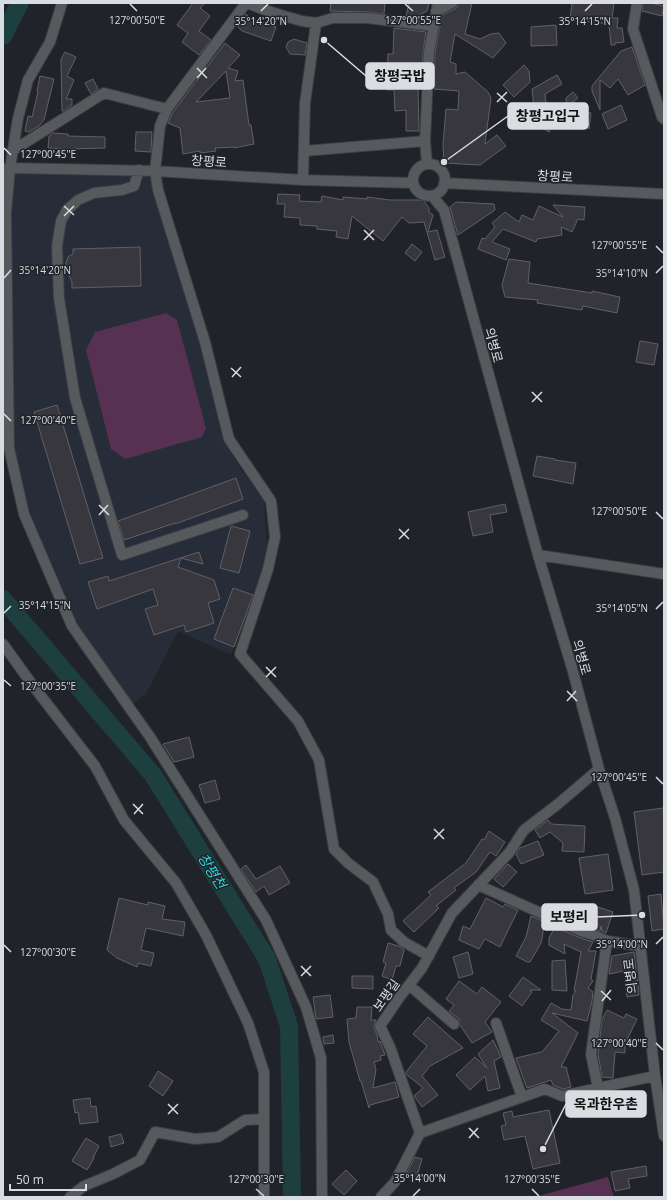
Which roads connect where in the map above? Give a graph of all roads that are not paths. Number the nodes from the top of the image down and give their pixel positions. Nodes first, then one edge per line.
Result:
1 (62, 3) edge
2 (246, 3) edge
3 (452, 3) edge
4 (637, 3) edge
5 (437, 7) edge
6 (316, 23) junction
7 (433, 26) junction
8 (167, 109) junction
9 (664, 119) edge
10 (425, 141) junction
11 (12, 151) junction
12 (304, 151) junction
13 (427, 164) junction
14 (6, 168) edge
15 (139, 170) junction
16 (155, 171) junction
17 (303, 180) junction
18 (413, 183) junction
19 (444, 183) junction
20 (664, 194) edge
21 (432, 196) junction
22 (243, 515) dead end
23 (538, 555) junction
24 (664, 574) edge
25 (3, 644) edge
26 (599, 769) junction
27 (478, 885) junction
28 (607, 941) junction
29 (640, 946) junction
30 (429, 956) junction
31 (409, 985) junction
32 (496, 1023) dead end
33 (454, 1024) dead end
34 (655, 1076) junction
35 (598, 1088) junction
36 (522, 1097) junction
37 (264, 1119) junction
38 (420, 1133) junction
39 (664, 1136) edge
40 (70, 1197) edge
41 (264, 1197) edge
42 (322, 1197) edge
43 (381, 1197) edge

1 - 11 street
2 - 6 street
2 - 8 street
3 - 5 street
4 - 9 street
5 - 7 street
6 - 7 street
6 - 12 street
7 - 10 street
8 - 11 street
8 - 16 street
10 - 12 street
10 - 13 street
11 - 14 street
12 - 17 street
13 - 18 street
13 - 19 street
14 - 15 street, 창평로
14 - 42 street
15 - 16 street, 창평로
15 - 22 street
16 - 17 street, 창평로
16 - 30 street
17 - 18 street, 창평로
18 - 21 street
19 - 20 street, 창평로
19 - 21 street
21 - 23 street, 의병로
23 - 24 street
23 - 26 street, 의병로
25 - 37 street
26 - 27 street, 보평길
26 - 29 street, 의병로
27 - 28 street
27 - 30 street, 보평길
28 - 29 street
28 - 35 street
29 - 34 street, 의병로
30 - 31 street, 보평길
31 - 33 street
31 - 38 street, 보평길
32 - 36 street
34 - 35 street
34 - 39 street, 의병로
35 - 36 street
36 - 38 street
37 - 40 street
37 - 41 street
38 - 43 street

